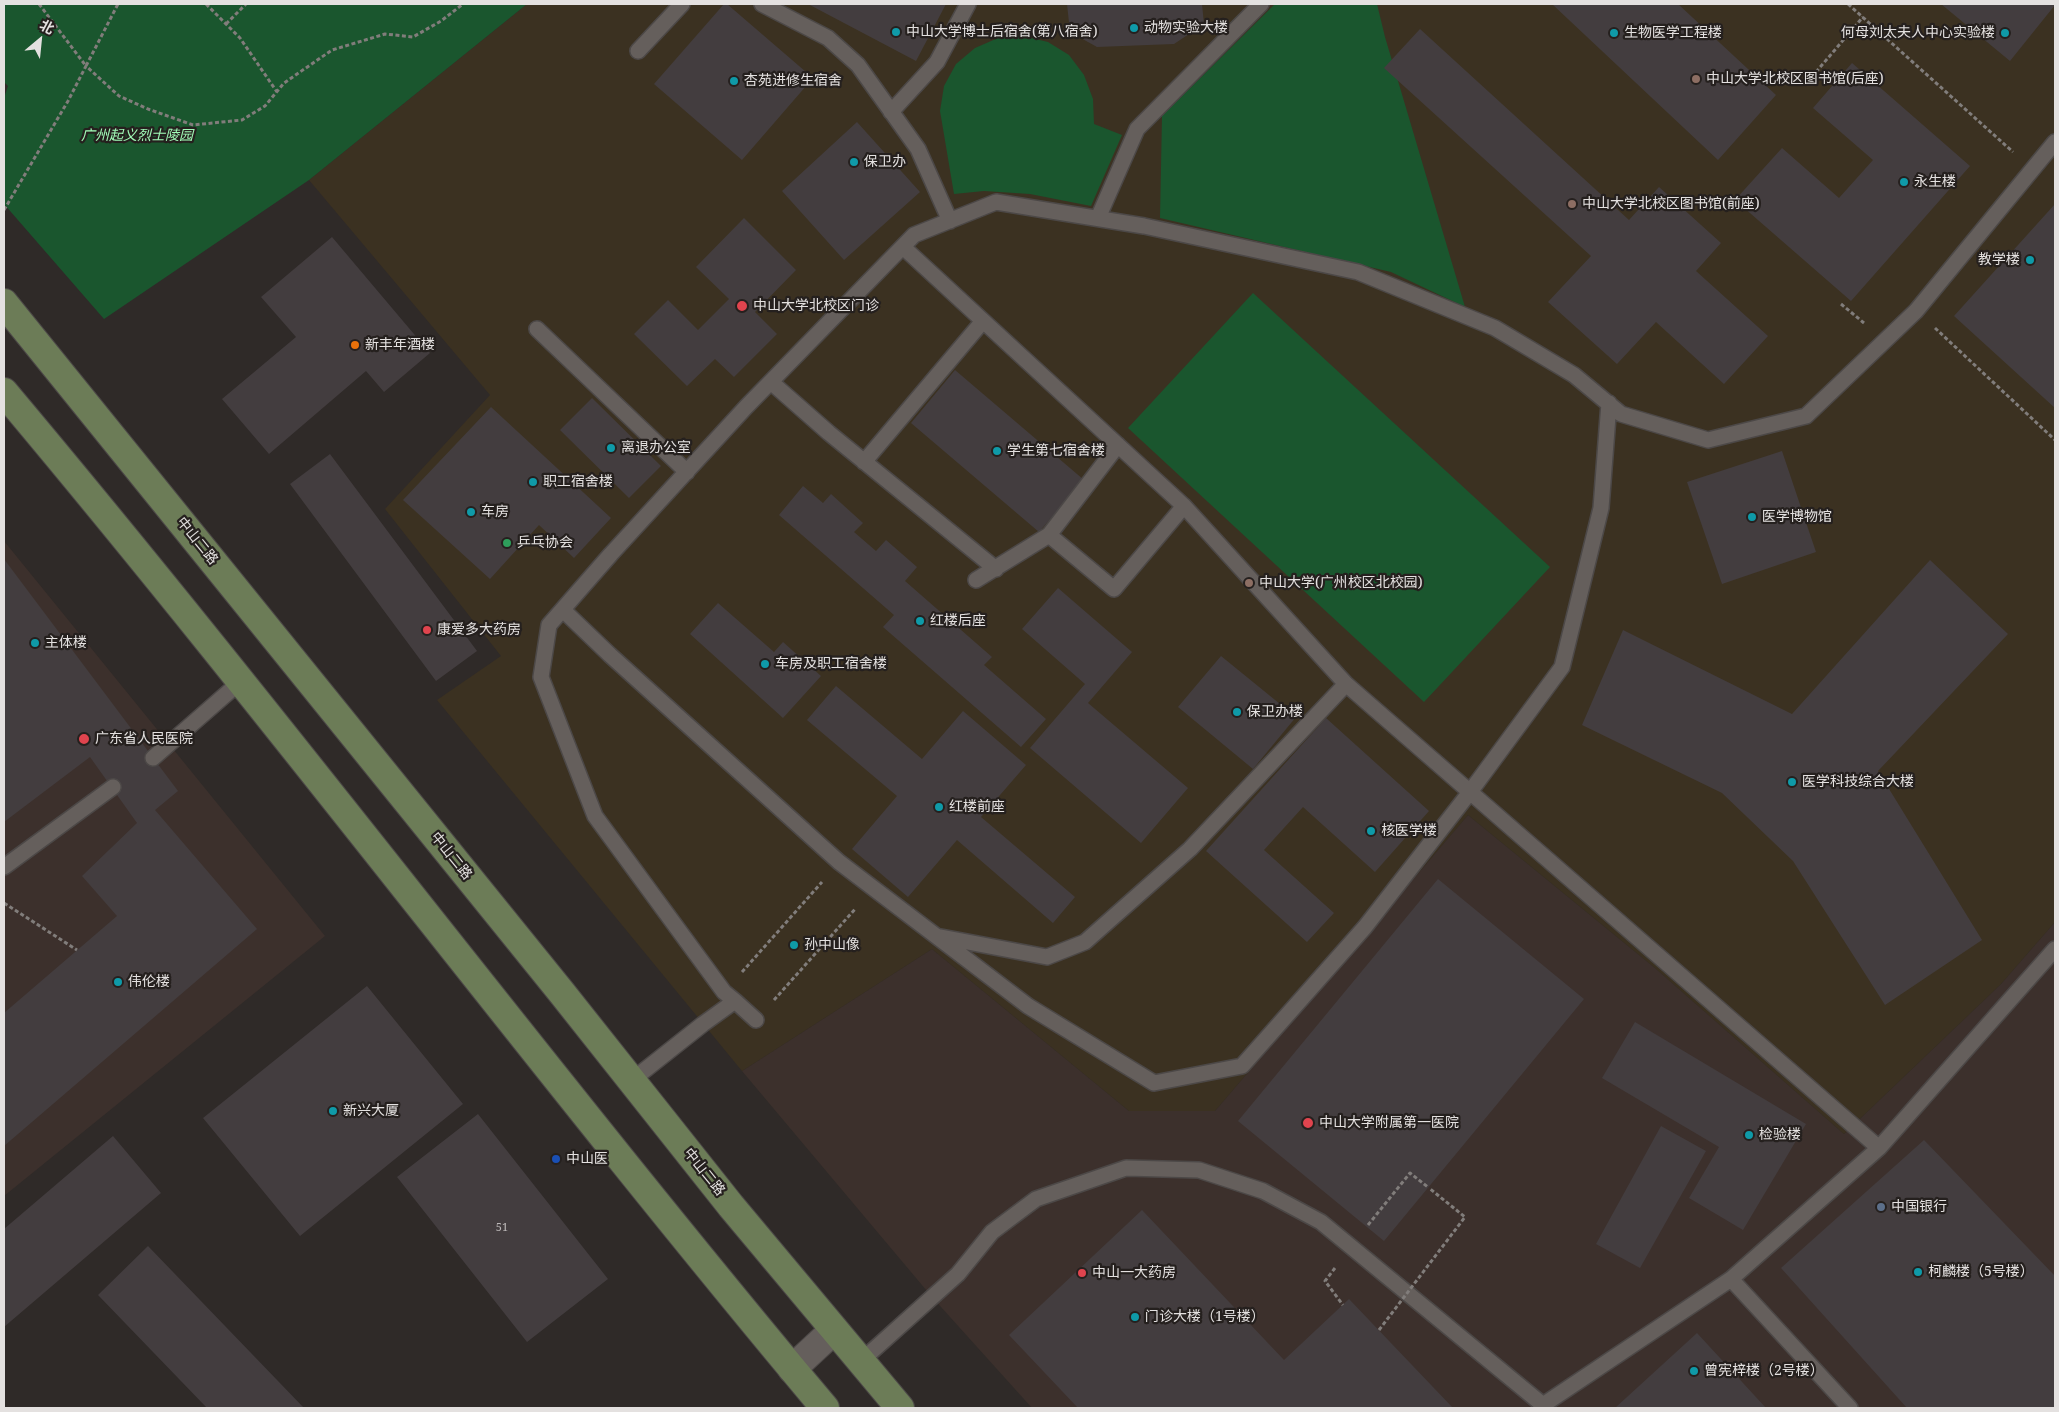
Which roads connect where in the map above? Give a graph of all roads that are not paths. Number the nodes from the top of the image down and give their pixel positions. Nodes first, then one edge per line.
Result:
1 (682, 4) edge
2 (762, 4) edge
3 (968, 4) edge
4 (1261, 4) edge
5 (638, 51) dead end
6 (891, 112) junction
7 (2055, 142) edge
8 (1098, 218) junction
9 (950, 221) junction
10 (903, 247) junction
11 (4, 303) edge
12 (983, 321) junction
13 (537, 329) dead end
14 (771, 382) junction
15 (4, 392) edge
16 (1609, 403) junction
17 (1118, 444) junction
18 (864, 462) junction
19 (687, 472) junction
20 (1184, 506) junction
21 (1049, 535) junction
22 (996, 569) junction
23 (976, 580) dead end
24 (563, 610) junction
25 (240, 682) junction
26 (1346, 684) junction
27 (153, 758) dead end
28 (113, 787) dead end
29 (1470, 792) junction
30 (4, 867) edge
31 (938, 936) junction
32 (2053, 956) edge
33 (730, 996) junction
34 (756, 1020) road end
35 (631, 1081) junction
36 (1879, 1148) junction
37 (1731, 1279) junction
38 (834, 1330) junction
39 (860, 1362) junction
40 (792, 1369) junction
41 (1544, 1406) edge
42 (825, 1408) edge
43 (900, 1408) edge
44 (1850, 1408) edge

1 - 5 lane
2 - 6 lane
3 - 6 lane
4 - 8 lane
6 - 9 lane
7 - 16 lane
8 - 9 lane
8 - 16 lane
9 - 10 lane
10 - 12 lane
10 - 14 lane
11 - 35 main road, 中山二路
12 - 17 lane
12 - 18 lane
13 - 19 lane
14 - 18 lane
14 - 19 lane
15 - 25 main road
16 - 29 lane
17 - 20 lane
17 - 21 lane
18 - 22 lane
19 - 24 lane
20 - 21 lane
20 - 26 lane
21 - 22 lane
22 - 23 lane
24 - 31 lane
24 - 33 lane
25 - 27 lane
25 - 40 main road
26 - 29 lane
26 - 31 lane
28 - 30 lane
29 - 31 lane
29 - 36 lane
32 - 36 lane
33 - 34 lane
33 - 35 lane
35 - 38 main road, 中山二路
36 - 37 lane
37 - 41 lane
37 - 44 lane
38 - 39 main road, 中山二路
38 - 40 street
39 - 41 lane
39 - 43 main road, 中山二路
40 - 42 main road

